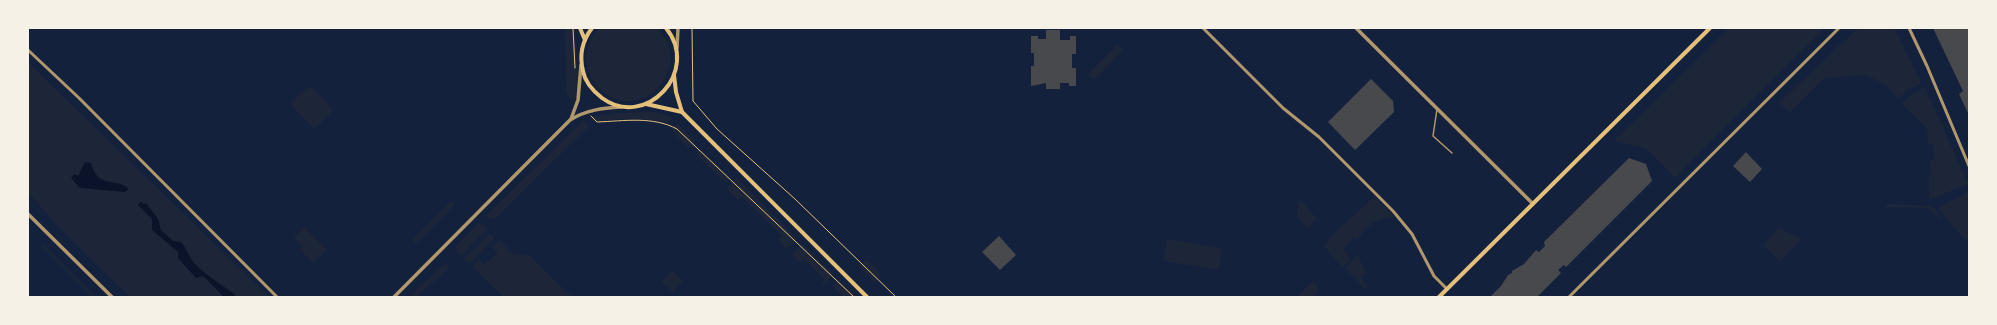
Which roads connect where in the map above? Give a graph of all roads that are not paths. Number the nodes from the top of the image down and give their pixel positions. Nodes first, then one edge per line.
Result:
1 (580, 28) edge
2 (592, 28) edge
3 (666, 28) edge
4 (678, 28) edge
5 (1203, 28) edge
6 (1356, 28) edge
7 (1710, 28) edge
8 (1839, 28) edge
9 (1909, 28) edge
10 (585, 40) junction
11 (28, 50) edge
12 (677, 51) junction
13 (581, 63) junction
14 (674, 75) junction
15 (646, 104) junction
16 (628, 107) junction
17 (1437, 110) junction
18 (682, 112) junction
19 (570, 120) junction
20 (1452, 153) dead end
21 (1969, 166) edge
22 (1533, 204) junction
23 (28, 214) edge
24 (1447, 289) junction
25 (112, 297) edge
26 (277, 297) edge
27 (394, 297) edge
28 (867, 297) edge
29 (1439, 297) edge
30 (1570, 297) edge

1 - 10 main road
2 - 10 main road
3 - 12 main road
4 - 12 street
5 - 24 street
6 - 17 street
7 - 22 main road
8 - 30 street
9 - 21 street
10 - 13 main road
11 - 26 street
12 - 14 main road
13 - 16 main road
13 - 19 street
14 - 15 main road
14 - 18 main road
15 - 16 main road
15 - 18 main road
16 - 19 street
17 - 20 lane
17 - 22 street
18 - 28 main road
19 - 27 street
22 - 24 main road
23 - 25 street
24 - 29 main road

